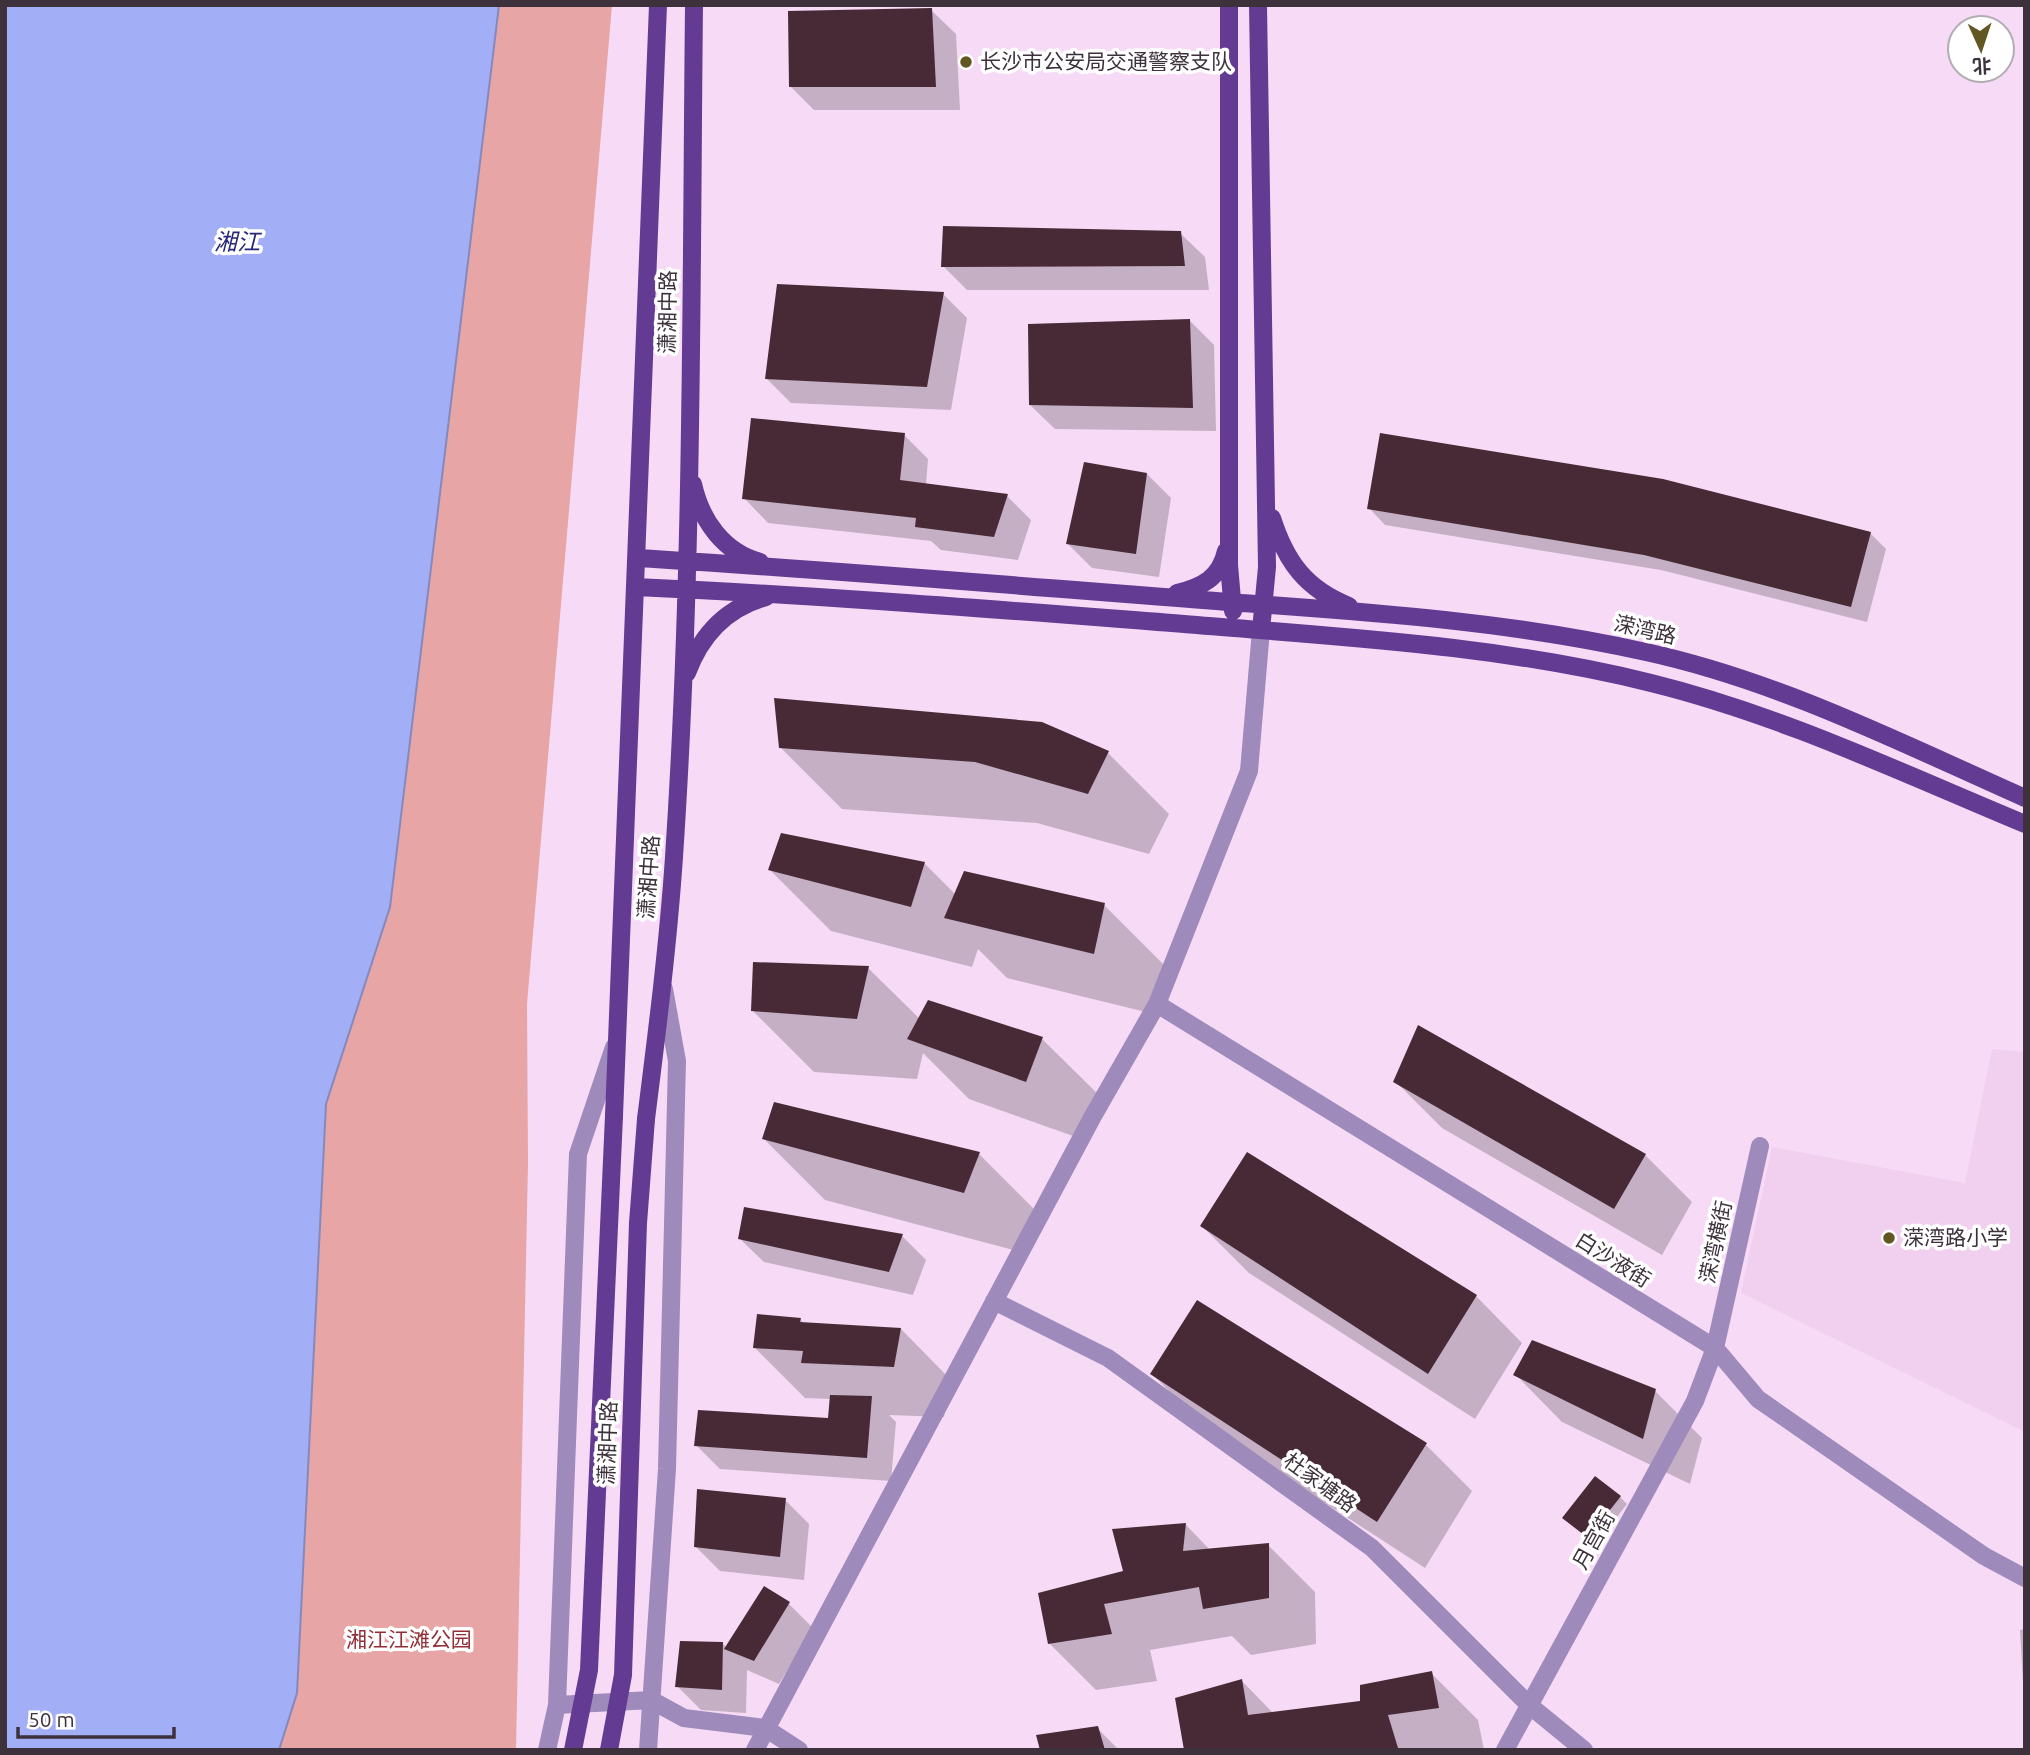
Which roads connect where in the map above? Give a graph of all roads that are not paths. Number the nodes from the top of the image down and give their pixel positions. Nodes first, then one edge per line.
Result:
1 (657, 5) edge
2 (694, 5) edge
3 (1228, 5) edge
4 (1258, 5) edge
5 (689, 463) junction
6 (1266, 498) junction
7 (1230, 527) junction
8 (637, 558) junction
9 (685, 561) junction
10 (790, 569) junction
11 (636, 587) junction
12 (684, 589) junction
13 (784, 594) junction
14 (1158, 596) junction
15 (1232, 602) junction
16 (1265, 604) junction
17 (1381, 613) junction
18 (1234, 628) junction
19 (1261, 630) junction
20 (681, 697) junction
21 (2025, 798) edge
22 (2025, 824) edge
23 (663, 983) junction
24 (1157, 1004) junction
25 (619, 1034) junction
26 (1760, 1146) dead end
27 (994, 1301) junction
28 (1716, 1348) junction
29 (2025, 1578) edge
30 (651, 1699) junction
31 (557, 1705) junction
32 (1529, 1705) junction
33 (765, 1728) junction
34 (547, 1750) edge
35 (573, 1750) edge
36 (609, 1750) edge
37 (648, 1750) edge
38 (755, 1750) edge
39 (799, 1750) edge
40 (1505, 1750) edge
41 (1584, 1750) edge

1 - 8 main road, 潇湘中路
2 - 5 main road, 潇湘中路
3 - 7 main road
4 - 6 main road
5 - 9 main road, 潇湘中路
5 - 10 main road
6 - 16 main road
6 - 17 main road
7 - 14 main road
7 - 15 main road
8 - 9 main road
8 - 11 main road, 潇湘中路
9 - 10 main road
9 - 12 main road, 潇湘中路
10 - 14 main road, 溁湾路
11 - 12 main road
11 - 25 main road, 潇湘中路
12 - 13 main road
12 - 20 main road, 潇湘中路
13 - 18 main road
13 - 20 main road
14 - 15 main road, 溁湾路
15 - 16 main road, 溁湾路
15 - 18 main road
16 - 17 main road, 溁湾路
16 - 19 main road
17 - 21 main road, 溁湾路
18 - 19 main road
19 - 22 main road
19 - 24 street
20 - 23 main road, 潇湘中路
23 - 30 street
23 - 36 main road, 潇湘中路, bridge
24 - 27 street
24 - 28 street, 白沙液街
25 - 31 street
25 - 35 main road, 潇湘中路, bridge
26 - 28 street, 溁湾横街
27 - 32 street, 杜家塘路
27 - 33 street
28 - 29 street, 白沙液街
28 - 32 street, 月宫街
30 - 31 street
30 - 33 street
30 - 37 street
31 - 34 street
32 - 40 street, 月宫街
32 - 41 street, 杜家塘路
33 - 38 street
33 - 39 street

